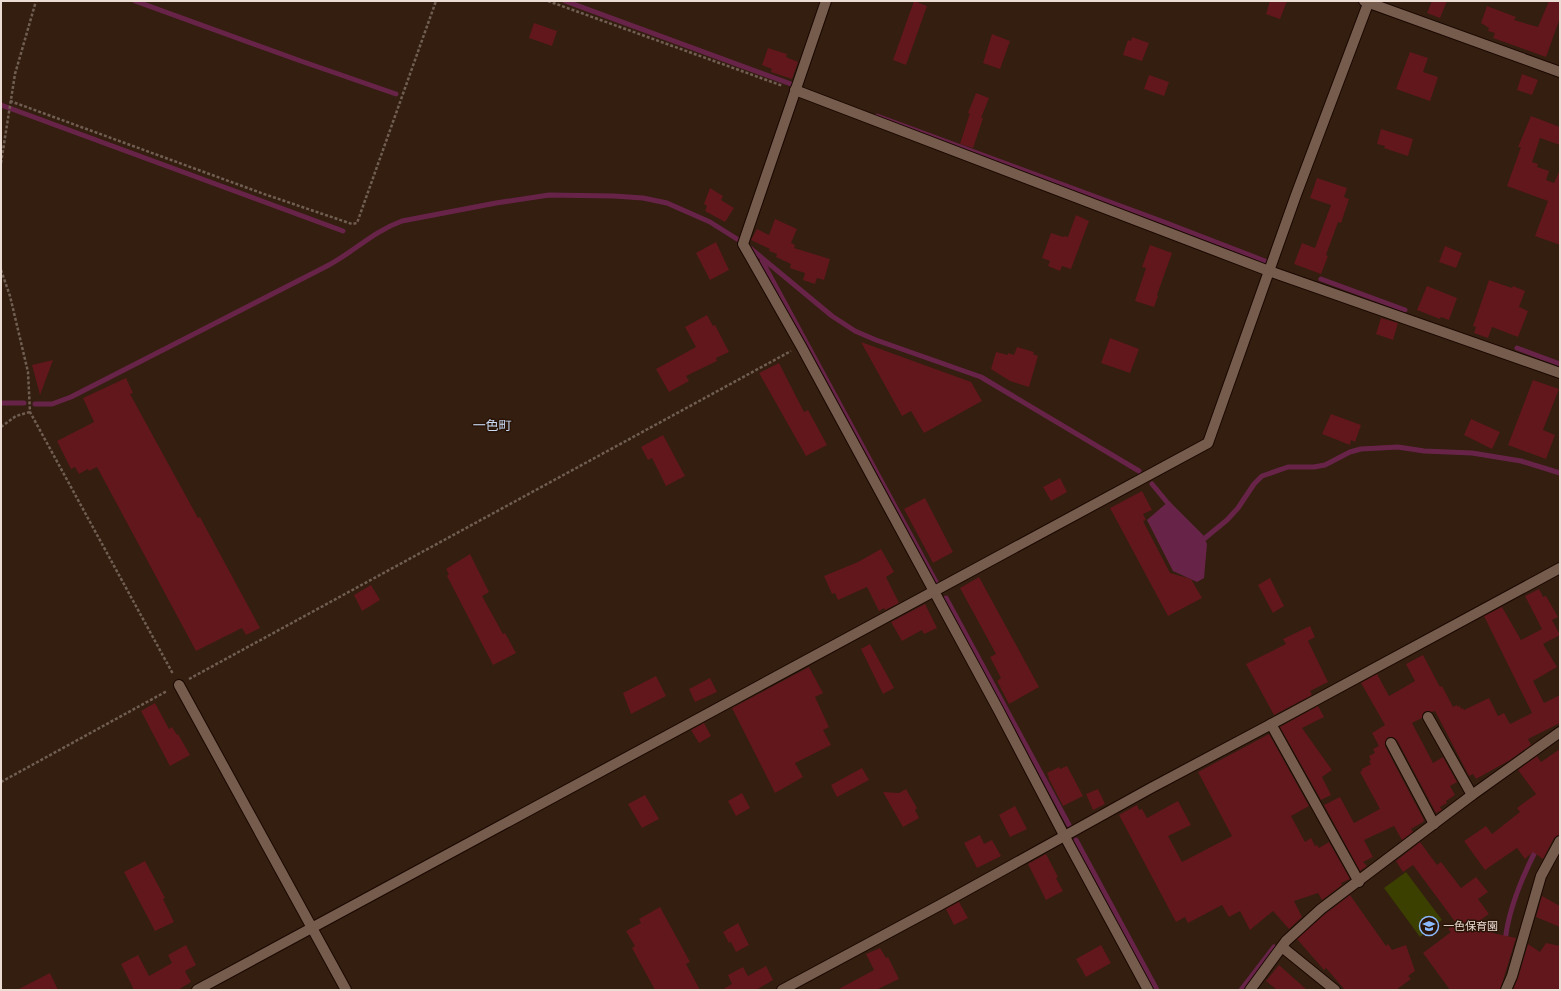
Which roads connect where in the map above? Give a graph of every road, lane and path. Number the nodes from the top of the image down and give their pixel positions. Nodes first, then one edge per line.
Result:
1 (36, 1) edge
2 (436, 1) edge
3 (548, 1) edge
4 (826, 1) edge
5 (1367, 2) edge
6 (1560, 72) edge
7 (795, 90) junction
8 (10, 101) junction
9 (1, 163) edge
10 (1, 270) edge
11 (1269, 270) junction
12 (800, 346) junction
13 (1560, 373) edge
14 (30, 412) junction
15 (1, 428) edge
16 (1560, 568) edge
17 (934, 591) junction
18 (179, 685) junction
19 (1428, 717) dead end
20 (1271, 724) junction
21 (1560, 732) edge
22 (1391, 743) dead end
23 (1, 782) edge
24 (1472, 795) junction
25 (1434, 824) junction
26 (1064, 835) junction
27 (1560, 841) edge
28 (1359, 882) junction
29 (312, 928) junction
30 (1282, 947) junction
31 (197, 990) edge
32 (346, 990) edge
33 (782, 990) edge
34 (1148, 990) edge
35 (1250, 990) edge
36 (1335, 990) edge
37 (1506, 990) edge

1 - 8 path
2 - 8 path
3 - 7 path
4 - 7 street
5 - 6 street
5 - 11 street
7 - 11 street
7 - 12 street
8 - 9 path
10 - 14 path
11 - 13 street
11 - 17 street
12 - 17 street
12 - 18 path
14 - 15 path
14 - 18 path
16 - 20 street
17 - 26 street
17 - 29 street
18 - 23 path
18 - 29 street
19 - 24 street
20 - 26 street
20 - 28 street
21 - 24 street
22 - 25 street
24 - 25 street
25 - 28 street
26 - 33 street
26 - 34 street
27 - 37 street
28 - 30 street
29 - 31 street
29 - 32 street
30 - 35 street
30 - 36 street

